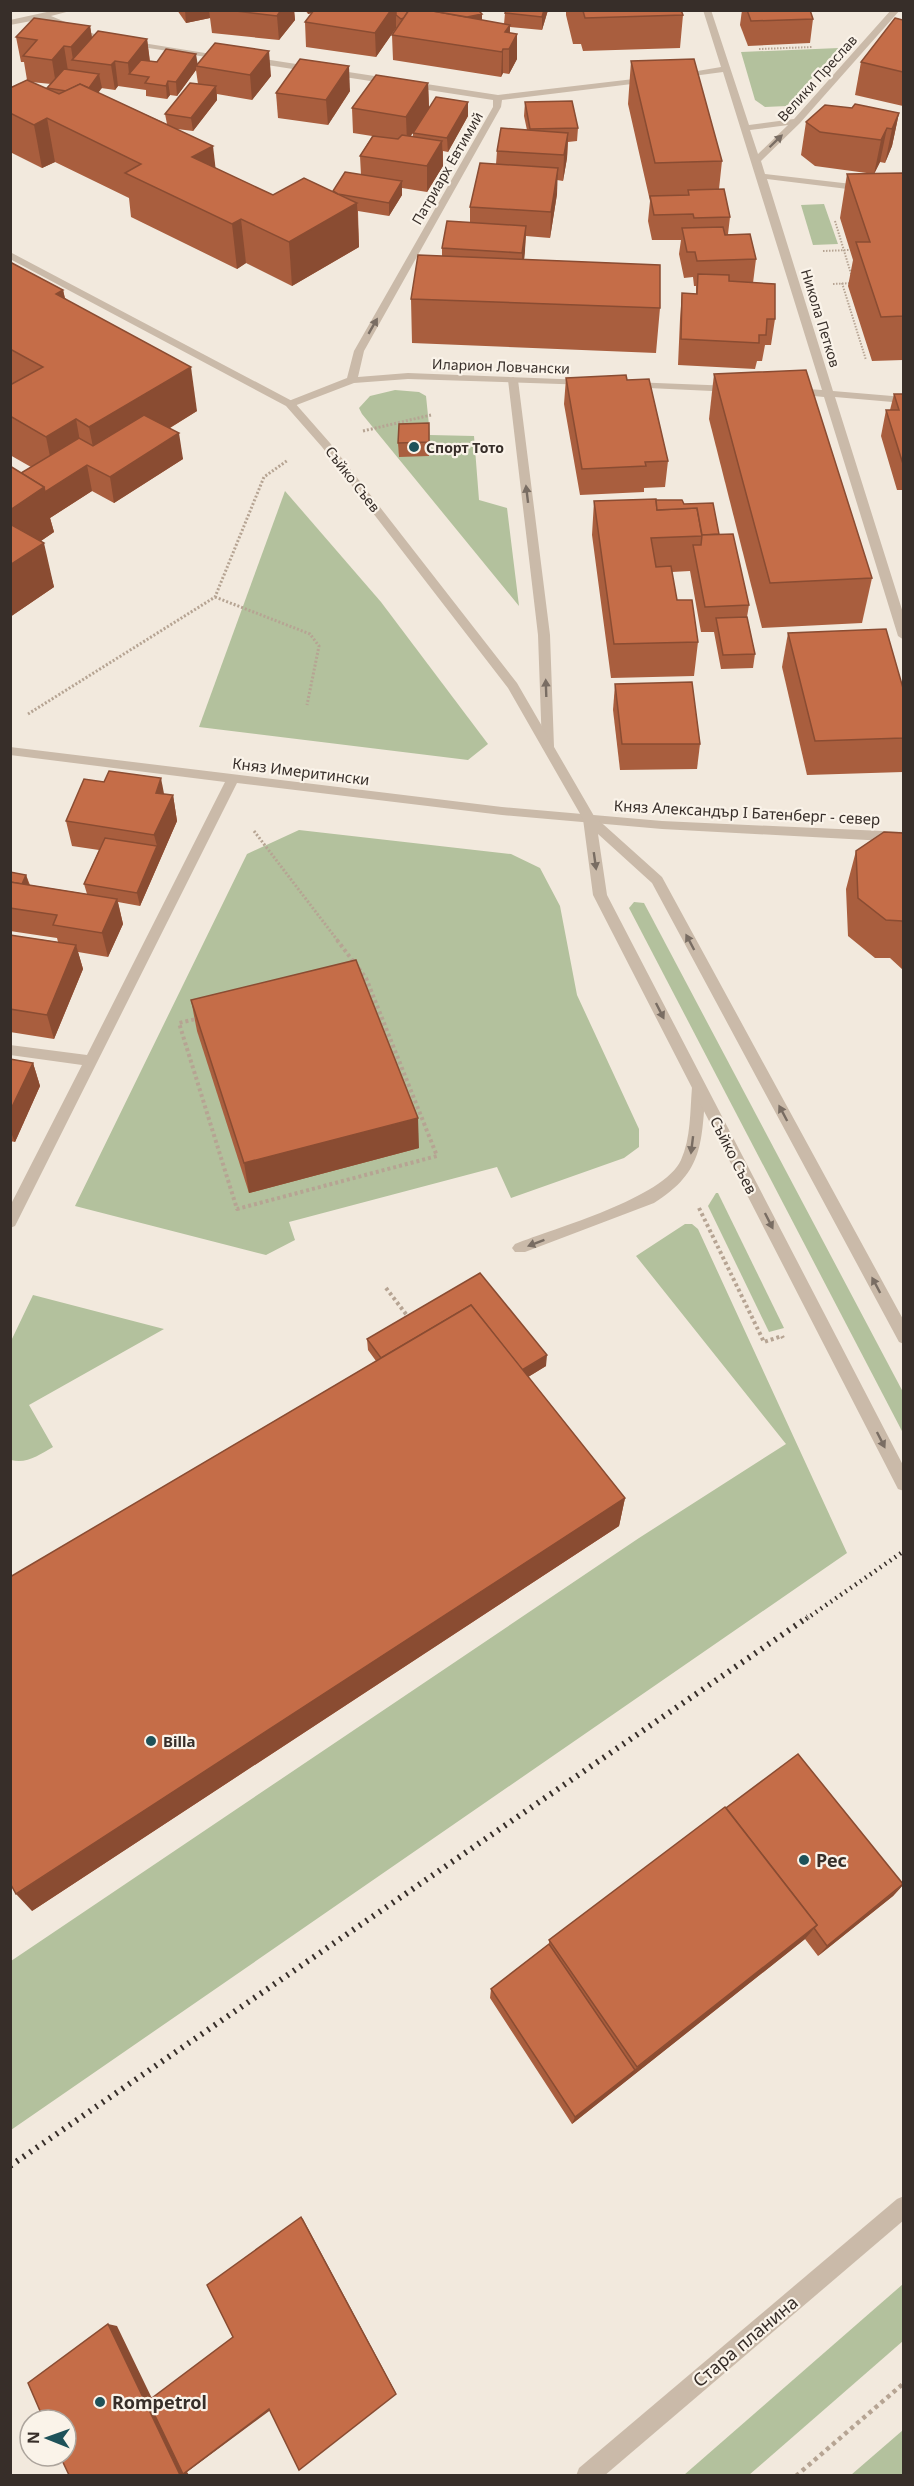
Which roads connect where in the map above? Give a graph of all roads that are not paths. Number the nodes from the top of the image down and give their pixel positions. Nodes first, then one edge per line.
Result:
1 (70, 10) edge
2 (707, 10) edge
3 (896, 10) edge
4 (42, 13) edge
5 (10, 22) edge
6 (725, 69) junction
7 (664, 77) edge
8 (653, 78) edge
9 (498, 98) junction
10 (797, 121) junction
11 (744, 128) junction
12 (756, 161) junction
13 (761, 176) junction
14 (903, 193) edge
15 (10, 255) edge
16 (352, 380) junction
17 (513, 380) junction
18 (603, 383) edge
19 (614, 384) edge
20 (745, 389) edge
21 (781, 391) edge
22 (829, 393) junction
23 (903, 400) edge
24 (290, 404) junction
25 (903, 636) edge
26 (548, 747) junction
27 (10, 751) edge
28 (233, 779) junction
29 (589, 819) junction
30 (903, 837) edge
31 (10, 1050) edge
32 (92, 1061) junction
33 (699, 1087) junction
34 (10, 1222) edge
35 (520, 1248) dead end
36 (903, 1336) edge
37 (903, 1484) edge
38 (903, 2206) edge
39 (587, 2475) edge

1 - 4 street
2 - 6 street, Никола Петков
3 - 10 street, Велики Преслав
4 - 5 street
4 - 9 street, Патриарх Евтимий
6 - 7 street
6 - 11 street, Никола Петков
8 - 9 street
16 -> 9 street, Патриарх Евтимий
10 - 11 street
12 -> 10 street, Велики Преслав
11 - 12 street, Никола Петков
12 - 13 street, Никола Петков
13 - 14 street
13 - 22 street, Никола Петков
15 - 24 street, Съйко Съев
16 - 17 street, Иларион Ловчански
16 - 24 street, Иларион Ловчански
17 - 18 street, Иларион Ловчански
26 -> 17 street
19 - 20 street
21 - 22 street
22 - 23 street
22 - 25 street, Никола Петков
24 - 26 street, Съйко Съев
26 - 29 street, Съйко Съев
27 - 28 street, Княз Имеритински
28 - 29 street, Княз Имеритински
28 - 32 street
29 - 30 street, Княз Александър I Батенберг - север
29 -> 33 street, Съйко Съев
36 -> 29 street, Съйко Съев
31 - 32 street
32 - 34 street
33 -> 35 street
33 -> 37 street, Съйко Съев
38 - 39 street, Стара планина

